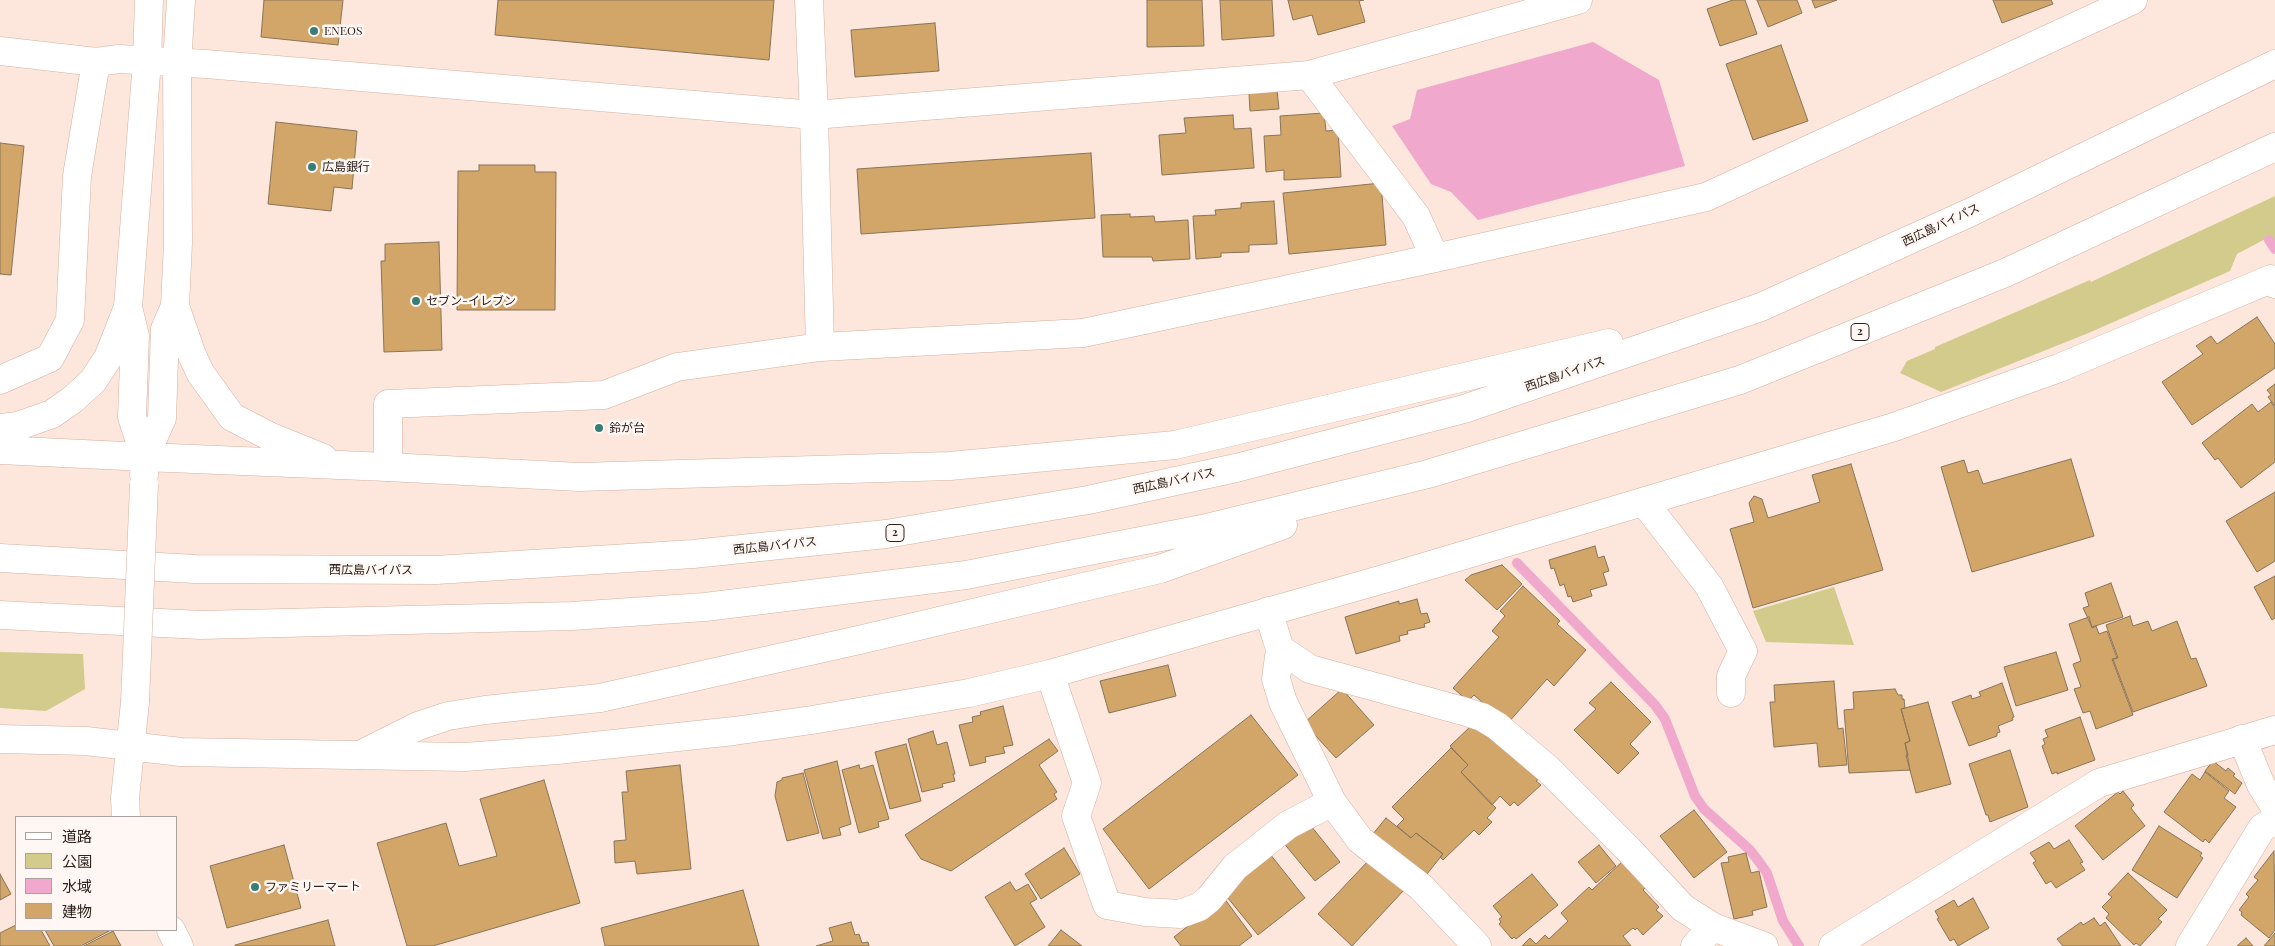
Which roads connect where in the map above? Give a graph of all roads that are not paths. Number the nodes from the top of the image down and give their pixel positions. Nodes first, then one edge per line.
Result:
1 (149, 0) edge
2 (181, 0) edge
3 (809, 0) edge
4 (1578, 0) edge
5 (2120, 3) edge
6 (0, 51) edge
7 (96, 62) junction
8 (147, 62) junction
9 (177, 63) junction
10 (2275, 64) edge
11 (1309, 75) junction
12 (814, 115) junction
13 (2275, 147) edge
14 (1435, 258) junction
15 (2273, 282) edge
16 (175, 306) junction
17 (1761, 307) junction
18 (128, 308) junction
19 (820, 347) junction
20 (0, 380) edge
21 (0, 428) edge
22 (0, 450) edge
23 (145, 457) junction
24 (342, 466) junction
25 (388, 467) junction
26 (1428, 474) junction
27 (1644, 502) junction
28 (0, 558) edge
29 (1268, 611) junction
30 (0, 615) edge
31 (1280, 650) junction
32 (1050, 674) junction
33 (1731, 693) dead end
34 (2275, 730) edge
35 (0, 739) edge
36 (2242, 739) junction
37 (130, 746) junction
38 (360, 756) junction
39 (1332, 802) junction
40 (2275, 807) edge
41 (126, 816) edge
42 (2275, 820) edge
43 (172, 931) edge
44 (1704, 937) edge
45 (179, 946) edge
46 (1477, 946) edge
47 (1764, 946) edge
48 (1833, 946) edge
49 (2190, 946) edge

1 - 8 main road
2 - 9 main road
3 - 12 main road
4 - 11 main road
5 - 14 main road
6 - 7 main road
7 - 8 main road
7 - 20 main road
8 - 9 main road
8 - 18 main road
9 - 12 main road
9 - 16 main road
10 - 17 main road, 西広島バイパス / 2
11 - 12 main road
11 - 14 main road
12 - 19 main road
13 - 26 main road, 2
14 - 19 main road
15 - 27 main road
16 - 23 main road
16 - 24 main road
17 - 25 main road
17 - 28 main road, 西広島バイパス / 2
18 - 21 main road
18 - 23 main road
19 - 25 main road
22 - 23 main road
23 - 24 main road
23 - 37 main road, bridge
24 - 25 main road
26 - 30 main road, 2
26 - 38 main road
27 - 29 main road
27 - 33 main road
29 - 31 main road
29 - 32 main road
31 - 39 main road
31 - 44 main road
32 - 38 main road
32 - 39 main road
34 - 36 main road
35 - 37 main road
36 - 40 main road
36 - 48 main road
37 - 38 main road
37 - 41 main road
39 - 46 main road
42 - 49 main road
43 - 45 main road
44 - 47 main road

